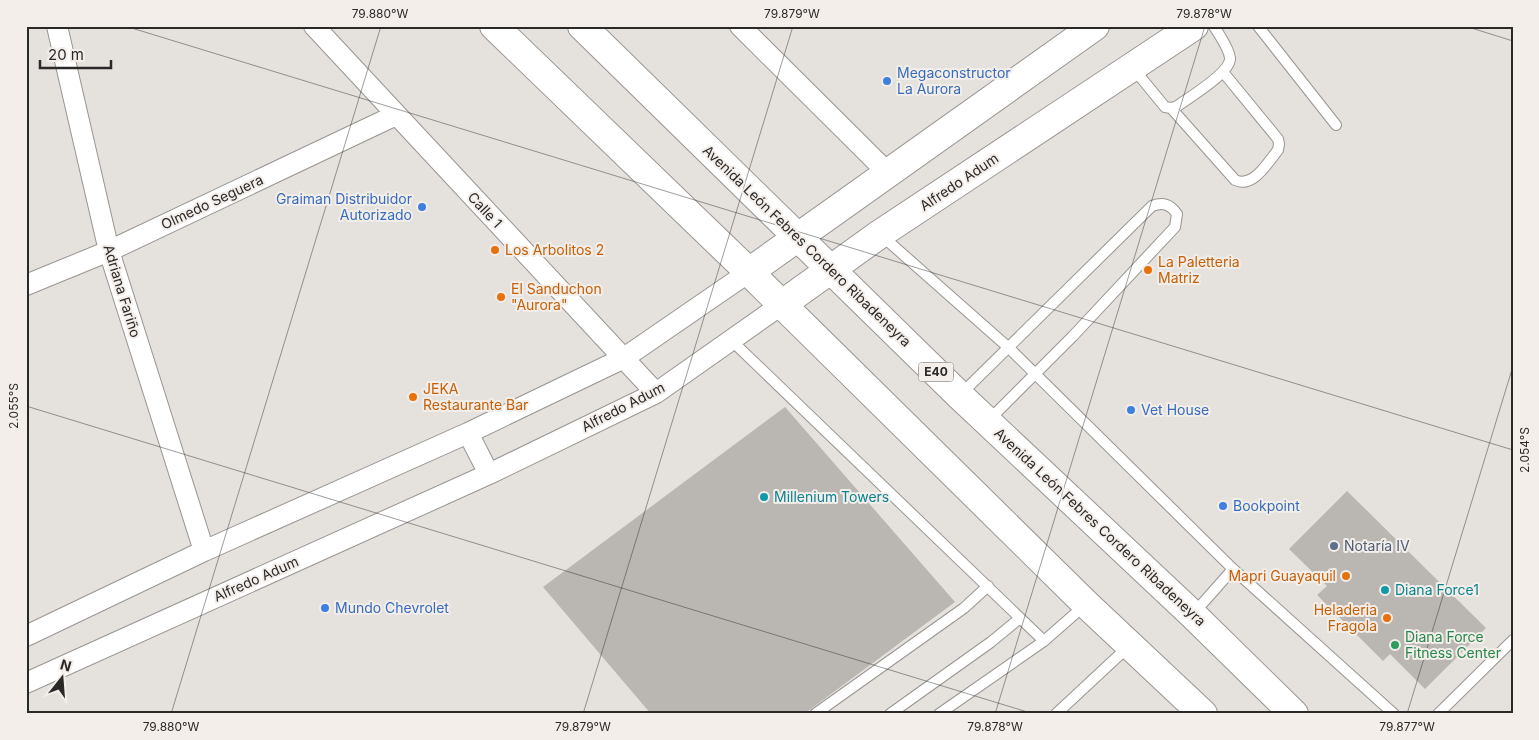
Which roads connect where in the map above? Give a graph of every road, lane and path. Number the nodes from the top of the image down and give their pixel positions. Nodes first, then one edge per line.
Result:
1 (57, 26) edge
2 (314, 26) edge
3 (494, 26) edge
4 (582, 26) edge
5 (740, 26) edge
6 (1095, 26) edge
7 (1194, 26) edge
8 (1214, 26) edge
9 (1258, 26) edge
10 (1132, 67) junction
11 (1223, 72) junction
12 (1171, 108) junction
13 (396, 115) junction
14 (1336, 125) dead end
15 (890, 174) junction
16 (880, 234) junction
17 (799, 238) junction
18 (109, 251) junction
19 (831, 269) junction
20 (749, 272) junction
21 (26, 285) edge
22 (781, 305) junction
23 (731, 340) junction
24 (1009, 348) junction
25 (624, 358) junction
26 (1036, 375) junction
27 (656, 393) junction
28 (959, 396) junction
29 (988, 421) junction
30 (468, 433) junction
31 (489, 474) junction
32 (204, 551) junction
33 (1233, 569) junction
34 (988, 586) junction
35 (1086, 604) junction
36 (1193, 615) junction
37 (1020, 618) junction
38 (26, 636) edge
39 (1044, 640) junction
40 (1513, 640) edge
41 (1129, 645) junction
42 (26, 683) edge
43 (815, 714) edge
44 (890, 714) edge
45 (939, 714) edge
46 (1056, 714) edge
47 (1202, 714) edge
48 (1294, 714) edge
49 (1394, 714) edge
50 (1438, 714) edge

1 - 18 street, Adriana Fariño
2 - 13 street, Calle 1
3 - 20 main road
4 - 17 main road, Avenida León Febres Cordero Ribadeneyra / E40
5 - 15 street
6 - 15 main road
7 - 10 main road, Alfredo Adum
8 - 11 lane
9 - 14 lane
10 - 12 lane
10 - 16 main road, Alfredo Adum
11 - 12 lane
11 - 12 lane
13 - 18 street, Olmedo Seguera
13 - 25 street, Calle 1
15 - 17 main road
16 - 19 main road, Alfredo Adum
16 - 24 lane
17 - 19 main road, Avenida León Febres Cordero Ribadeneyra / E40
17 - 20 main road
18 - 21 street, Olmedo Seguera
18 - 32 street, Adriana Fariño
19 - 22 main road, Alfredo Adum
19 - 28 main road, Avenida León Febres Cordero Ribadeneyra / E40
20 - 22 main road
20 - 25 street
22 - 23 street, Alfredo Adum
22 - 35 main road
23 - 27 street, Alfredo Adum
23 - 34 lane
24 - 26 lane
24 - 26 lane
24 - 28 lane
25 - 27 street, Calle 1
25 - 30 street
26 - 29 lane
26 - 33 lane
27 - 31 street, Alfredo Adum
28 - 29 main road, Avenida León Febres Cordero Ribadeneyra / E40
29 - 36 main road, Avenida León Febres Cordero Ribadeneyra / E40
30 - 31 street
30 - 32 street
31 - 42 street, Alfredo Adum
32 - 38 street
33 - 36 lane
33 - 49 lane
34 - 37 lane
34 - 43 lane
35 - 39 lane
35 - 41 main road
36 - 48 main road, Avenida León Febres Cordero Ribadeneyra / E40
37 - 39 lane
37 - 44 lane
39 - 45 lane
40 - 50 lane
41 - 46 lane
41 - 47 main road

